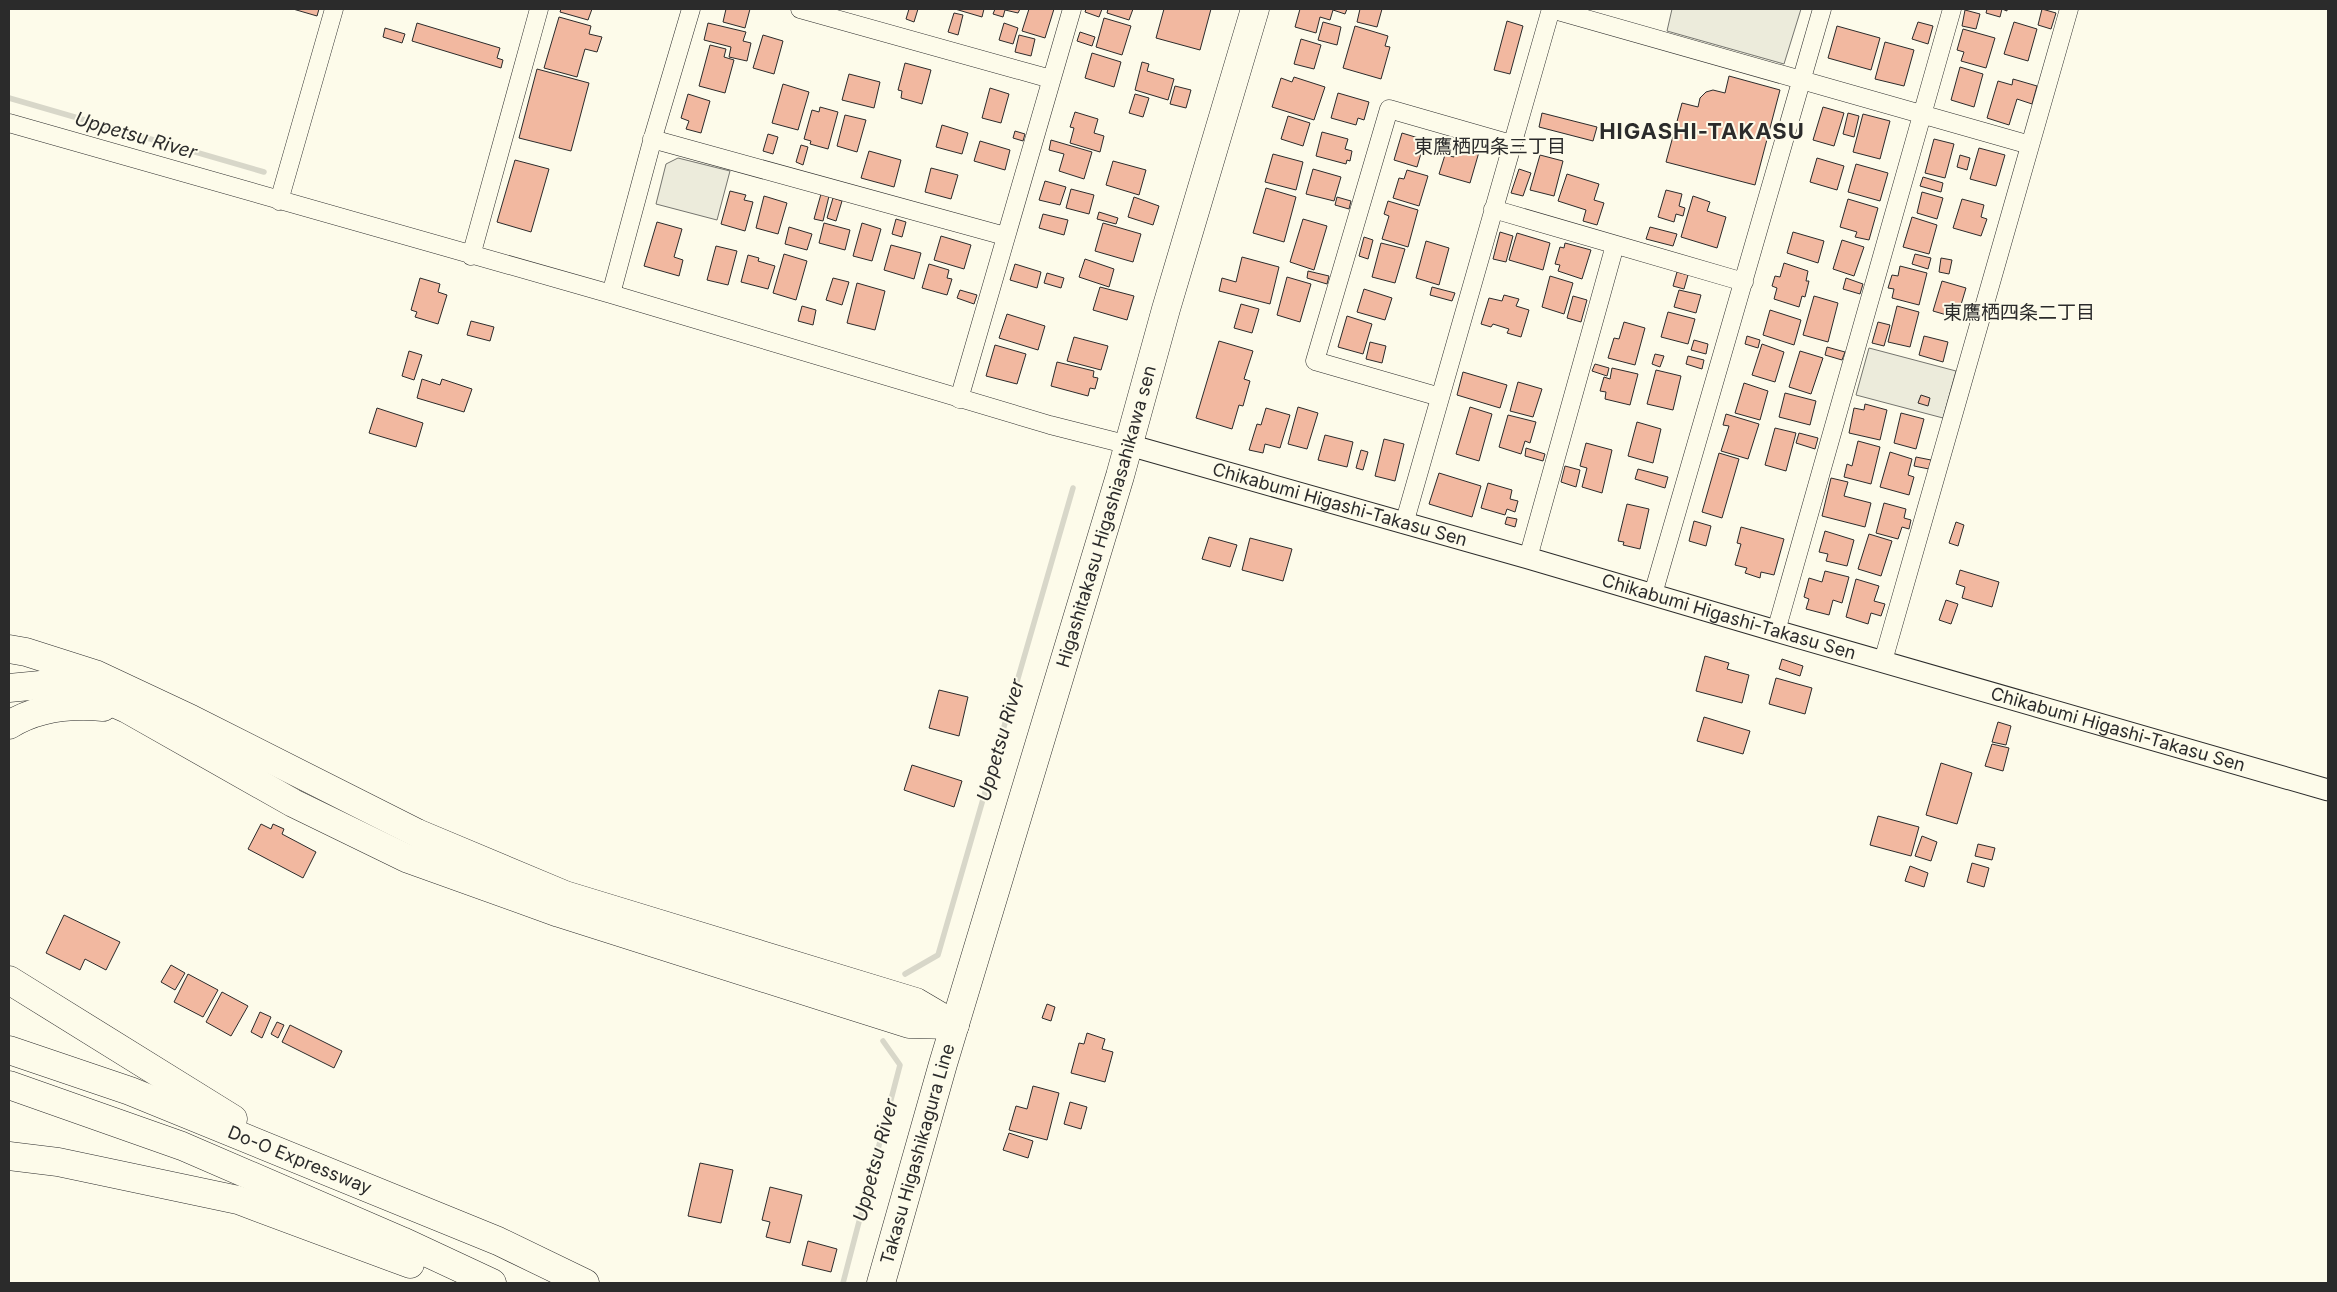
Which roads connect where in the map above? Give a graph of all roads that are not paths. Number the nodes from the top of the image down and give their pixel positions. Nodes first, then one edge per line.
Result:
1 (334, 9) edge
2 (539, 9) edge
3 (691, 9) edge
4 (800, 9) edge
5 (1072, 9) edge
6 (1255, 9) edge
7 (1551, 9) edge
8 (1822, 9) edge
9 (1952, 9) edge
10 (2069, 9) edge
11 (1051, 79) junction
12 (1801, 81) junction
13 (1924, 116) junction
14 (9, 123) edge
15 (652, 139) junction
16 (1511, 144) junction
17 (2030, 146) junction
18 (279, 201) junction
19 (1493, 209) junction
20 (1005, 236) junction
21 (1616, 245) junction
22 (471, 256) junction
23 (1744, 282) junction
24 (611, 294) junction
25 (1440, 397) junction
26 (960, 399) junction
27 (1129, 445) junction
28 (1404, 524) junction
29 (1528, 558) junction
30 (1653, 594) junction
31 (1776, 631) junction
32 (14, 651) edge
33 (1883, 661) junction
34 (9, 688) edge
35 (127, 709) junction
36 (9, 725) edge
37 (2328, 790) edge
38 (9, 980) edge
39 (955, 1025) junction
40 (9, 1050) edge
41 (9, 1086) edge
42 (9, 1156) edge
43 (297, 1159) junction
44 (455, 1283) edge
45 (492, 1283) edge
46 (585, 1283) edge
47 (881, 1283) edge

1 - 18 street
2 - 22 street
3 - 15 street
4 - 11 street
5 - 11 street
6 - 27 main road, Higashitakasu Higashiasahikawa sen
7 - 12 street
7 - 16 street
8 - 12 street
9 - 13 street
10 - 17 street
11 - 20 street
12 - 13 street
12 - 23 street
13 - 17 street
13 - 31 street
14 - 18 street
15 - 20 street
15 - 24 street
16 - 19 street
16 - 25 street
17 - 33 street
18 - 22 street
19 - 21 street
19 - 25 street
20 - 26 street
21 - 23 street
21 - 29 street
22 - 24 street
23 - 30 street
24 - 26 street
25 - 28 street
26 - 27 street
27 - 28 street, Chikabumi Higashi-Takasu Sen
27 - 39 main road, Higashitakasu Higashiasahikawa sen
28 - 29 street, Chikabumi Higashi-Takasu Sen
29 - 30 street, Chikabumi Higashi-Takasu Sen
30 - 31 street, Chikabumi Higashi-Takasu Sen
31 - 33 street, Chikabumi Higashi-Takasu Sen
32 - 39 main road
33 - 37 street, Chikabumi Higashi-Takasu Sen
34 - 35 main road
35 - 36 main road
35 - 39 main road
38 - 43 main road
39 - 47 main road, Takasu Higashikagura Line
40 - 43 main road, Do-O Expressway
41 - 45 main road, Do-O Expressway
42 - 44 main road
43 - 46 main road, Do-O Expressway

